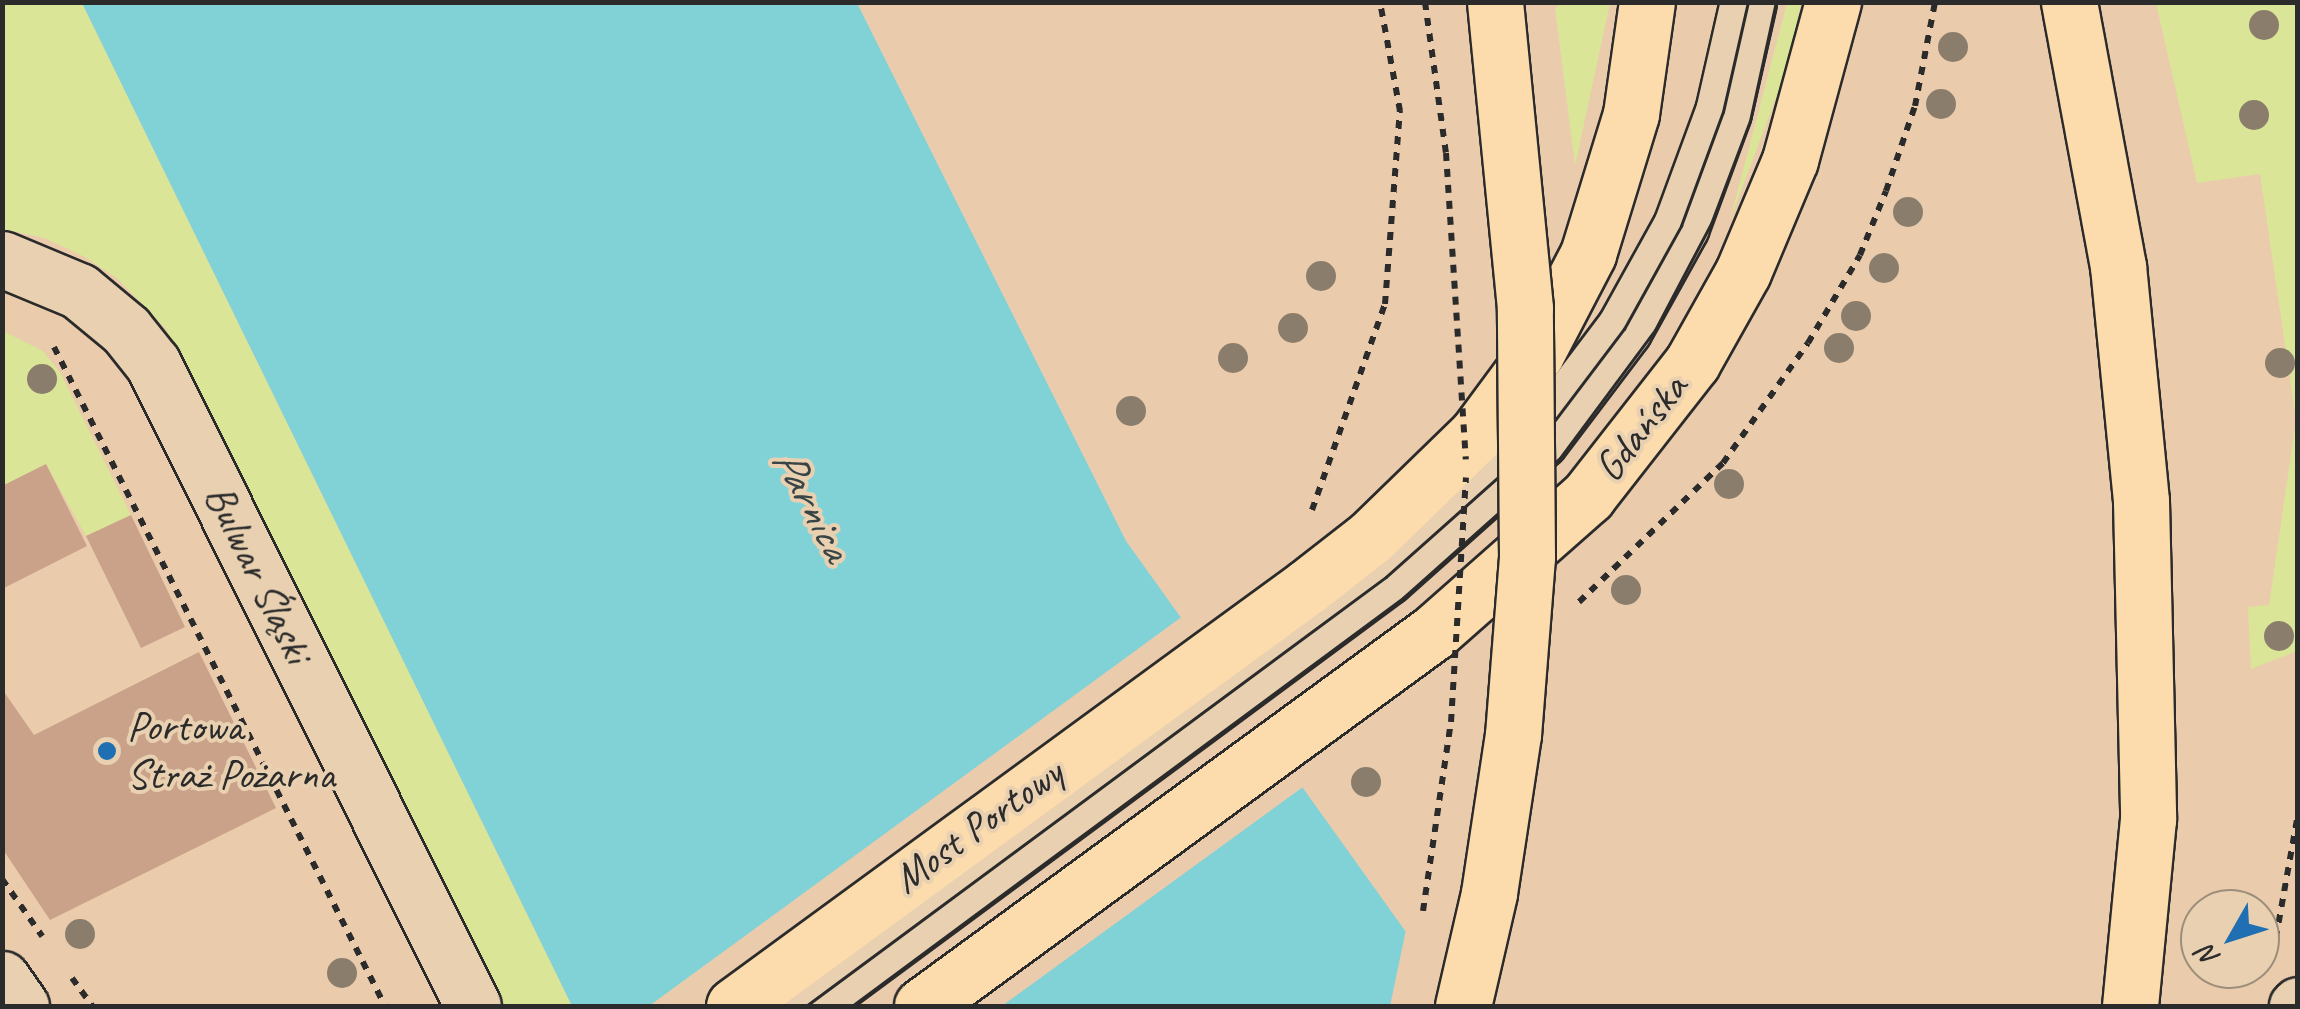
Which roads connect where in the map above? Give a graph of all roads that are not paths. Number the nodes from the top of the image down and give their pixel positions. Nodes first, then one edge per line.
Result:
1 (1495, 2) edge
2 (1646, 2) edge
3 (1748, 2) edge
4 (1776, 2) edge
5 (1833, 2) edge
6 (2069, 2) edge
7 (2, 259) edge
8 (1256, 691) junction
9 (2, 980) edge
10 (20, 1006) edge
11 (472, 1006) edge
12 (734, 1006) edge
13 (806, 1006) edge
14 (852, 1006) edge
15 (922, 1006) edge
16 (1463, 1006) edge
17 (2130, 1006) edge

1 - 16 main road, bridge
2 - 8 main road
3 - 8 street
4 - 8 street
5 - 8 main road, Gdańska
6 - 17 main road
7 - 11 street, Bulwar Śląski
8 - 12 main road, Most Portowy
8 - 13 street
8 - 14 street
8 - 15 main road
9 - 10 street

